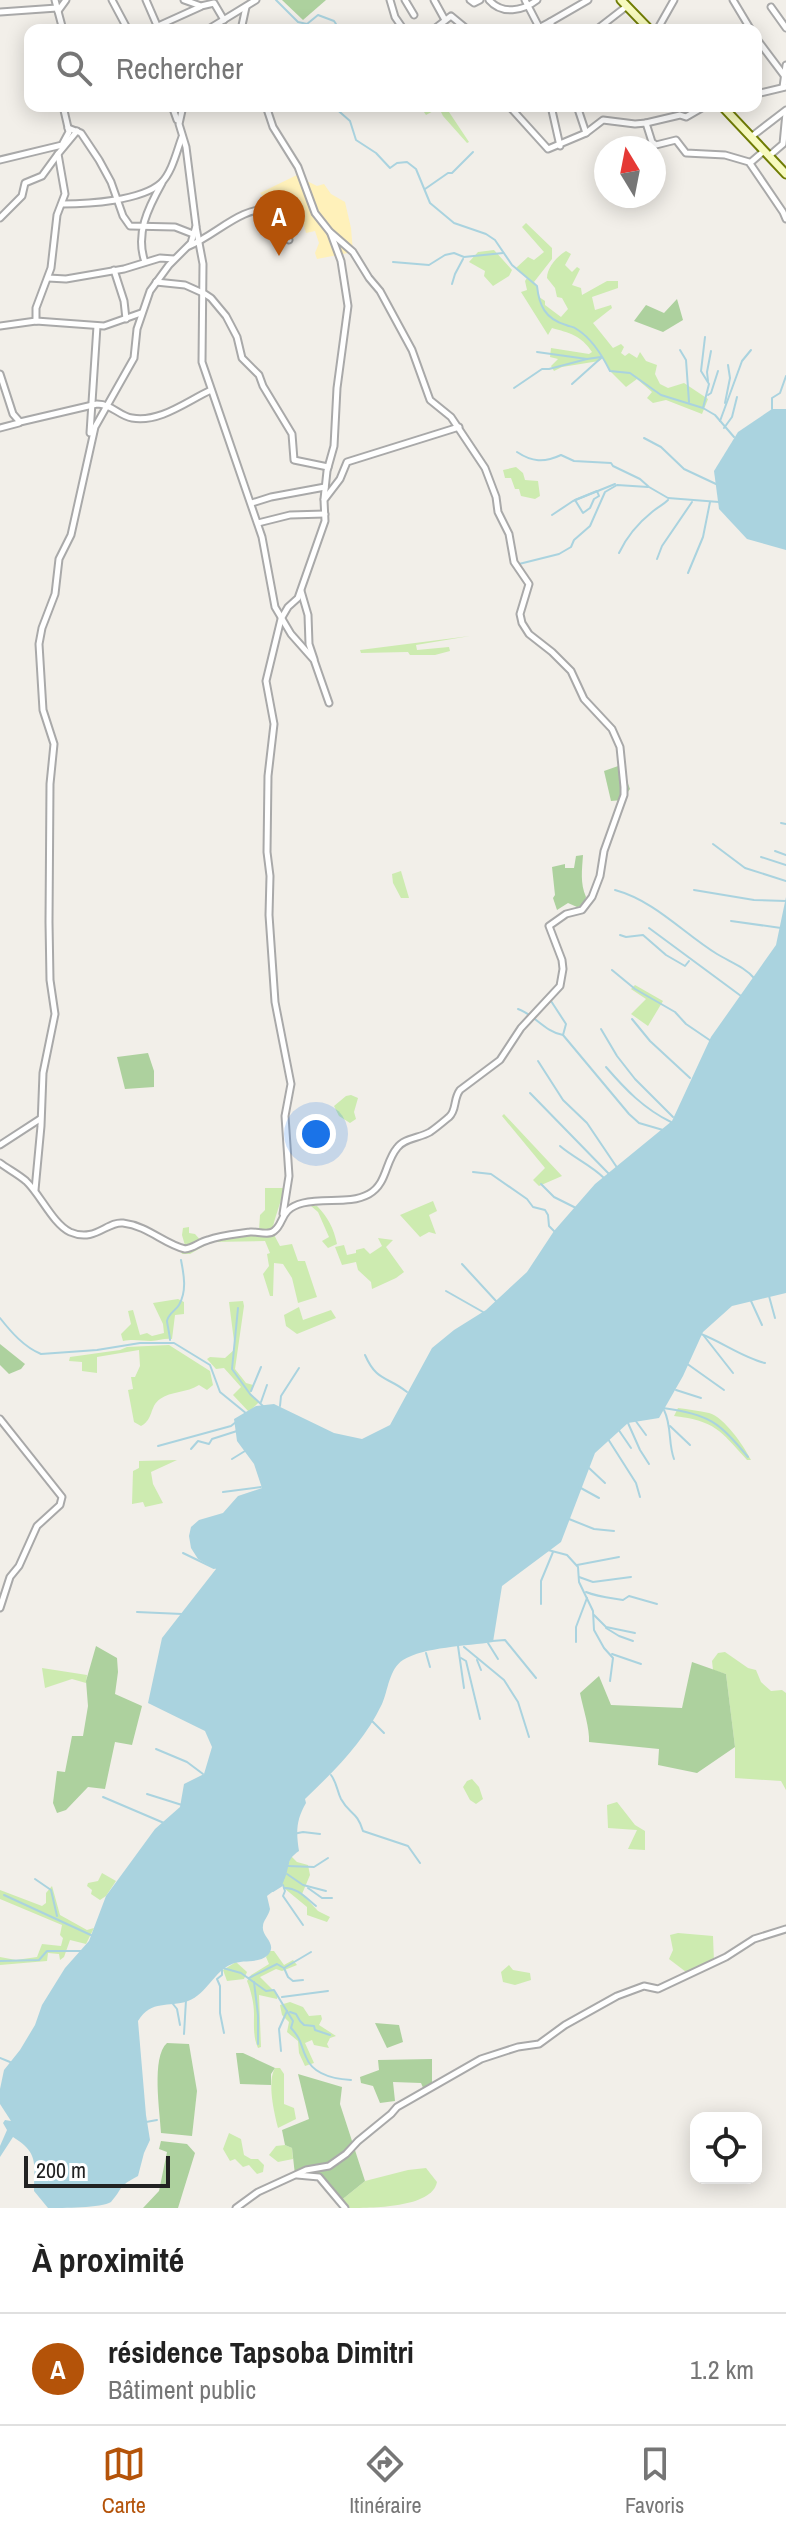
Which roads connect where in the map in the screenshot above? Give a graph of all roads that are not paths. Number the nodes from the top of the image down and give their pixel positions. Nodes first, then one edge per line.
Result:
1 (55, 0) edge
2 (66, 0) edge
3 (112, 0) edge
4 (146, 0) edge
5 (184, 0) edge
6 (256, 0) edge
7 (390, 0) edge
8 (405, 0) edge
9 (434, 0) edge
10 (470, 0) edge
11 (480, 0) edge
12 (489, 0) edge
13 (537, 0) edge
14 (588, 0) edge
15 (674, 0) edge
16 (733, 0) edge
17 (527, 3) edge
18 (624, 3) edge
19 (201, 6) junction
20 (246, 7) junction
21 (771, 7) dead end
22 (57, 9) junction
23 (0, 12) edge
24 (414, 15) dead end
25 (224, 20) junction
26 (445, 20) junction
27 (784, 20) edge
28 (550, 22) joint
29 (61, 24) edge
30 (125, 24) edge
31 (156, 24) edge
32 (166, 24) edge
33 (217, 24) edge
34 (242, 24) edge
35 (400, 24) edge
36 (440, 24) edge
37 (461, 24) edge
38 (535, 24) edge
39 (546, 24) edge
40 (602, 24) edge
41 (644, 24) edge
42 (660, 24) edge
43 (747, 24) edge
44 (786, 28) edge
45 (762, 51) edge
46 (786, 65) edge
47 (785, 76) edge
48 (785, 87) edge
49 (762, 93) edge
50 (64, 112) edge
51 (174, 112) edge
52 (182, 112) edge
53 (268, 112) edge
54 (514, 112) edge
55 (552, 112) edge
56 (579, 112) edge
57 (695, 112) edge
58 (728, 112) edge
59 (786, 112) edge
60 (646, 123) junction
61 (179, 124) junction
62 (68, 128) junction
63 (77, 131) junction
64 (586, 133) junction
65 (182, 136) junction
66 (751, 137) junction
67 (560, 146) junction
68 (767, 153) junction
69 (58, 154) junction
70 (0, 160) edge
71 (750, 163) junction
72 (786, 174) edge
73 (162, 183) junction
74 (118, 198) junction
75 (62, 204) junction
76 (0, 218) edge
77 (786, 219) edge
78 (196, 226) junction
79 (143, 227) junction
80 (330, 232) junction
81 (193, 234) junction
82 (289, 240) dead end
83 (200, 241) junction
84 (188, 246) junction
85 (175, 259) junction
86 (145, 262) junction
87 (114, 270) junction
88 (48, 278) junction
89 (156, 282) junction
90 (205, 294) junction
91 (142, 313) junction
92 (126, 319) junction
93 (36, 321) junction
94 (0, 326) edge
95 (97, 326) junction
96 (0, 374) edge
97 (211, 390) junction
98 (92, 405) junction
99 (108, 405) junction
100 (20, 422) junction
101 (459, 427) junction
102 (0, 428) edge
103 (90, 442) junction
104 (328, 467) junction
105 (327, 476) junction
106 (340, 479) junction
107 (325, 487) junction
108 (324, 500) junction
109 (252, 503) junction
110 (325, 514) junction
111 (258, 523) junction
112 (301, 591) junction
113 (281, 619) junction
114 (314, 660) junction
115 (329, 703) dead end
116 (41, 1118) junction
117 (0, 1145) edge
118 (0, 1163) edge
119 (35, 1191) junction
120 (283, 1215) junction
121 (0, 1419) edge
122 (0, 1608) edge
123 (786, 1929) edge
124 (295, 2175) junction
125 (236, 2208) edge
126 (345, 2208) edge

1 - 22 street
2 - 22 street
3 - 30 street
4 - 31 street
5 - 19 street
6 - 20 street
7 - 35 street
8 - 24 street
9 - 26 street
10 - 11 street
12 - 17 street
13 - 17 street
14 - 28 street
15 - 42 street
16 - 43 street
17 - 38 street
18 - 40 street
18 - 41 street
19 - 25 street
19 - 32 street
20 - 25 street
20 - 34 street
21 - 27 street
22 - 23 street
22 - 29 street
25 - 33 street
26 - 36 street
26 - 37 street
27 - 44 street
28 - 39 street
45 - 47 street
46 - 47 street
47 - 48 street
48 - 49 street
50 - 62 street
51 - 61 street
52 - 61 street
53 - 80 street
54 - 67 street
55 - 67 street
56 - 64 street
57 - 60 street
58 - 66 street
59 - 66 street
59 - 68 street
60 - 64 street
60 - 71 street
61 - 65 street
62 - 63 street
62 - 70 street
63 - 69 street
63 - 74 street
64 - 67 street
65 - 73 street
65 - 78 street
66 - 68 street
68 - 71 street
68 - 72 street
69 - 75 street
69 - 76 street
71 - 77 street
73 - 74 street
73 - 79 street
74 - 75 street
74 - 79 street
75 - 88 street
78 - 81 street
78 - 83 street
79 - 81 street
79 - 86 street
80 - 101 street
80 - 104 street
81 - 84 street
82 - 83 street
83 - 84 street
83 - 90 street
84 - 85 street
85 - 86 street
85 - 89 street
86 - 87 street
87 - 88 street
87 - 92 street
88 - 93 street
89 - 90 street
89 - 91 street
90 - 97 street
90 - 104 street
91 - 92 street
91 - 99 street
92 - 95 street
93 - 94 street
93 - 95 street
95 - 98 street
96 - 100 street
97 - 99 street
97 - 109 street
98 - 99 street
98 - 100 street
98 - 103 street
99 - 103 street
100 - 102 street
101 - 106 street
101 - 120 street
103 - 116 street
104 - 105 street
105 - 106 street
105 - 107 street
106 - 108 street
107 - 108 street
107 - 109 street
108 - 110 street
109 - 111 street
110 - 111 street
110 - 112 street
111 - 113 street
112 - 113 street
112 - 114 street
113 - 114 street
113 - 120 street
114 - 115 street
116 - 117 street
116 - 119 street
118 - 119 street
119 - 120 street
121 - 122 street
123 - 124 street
124 - 125 street
124 - 126 street

